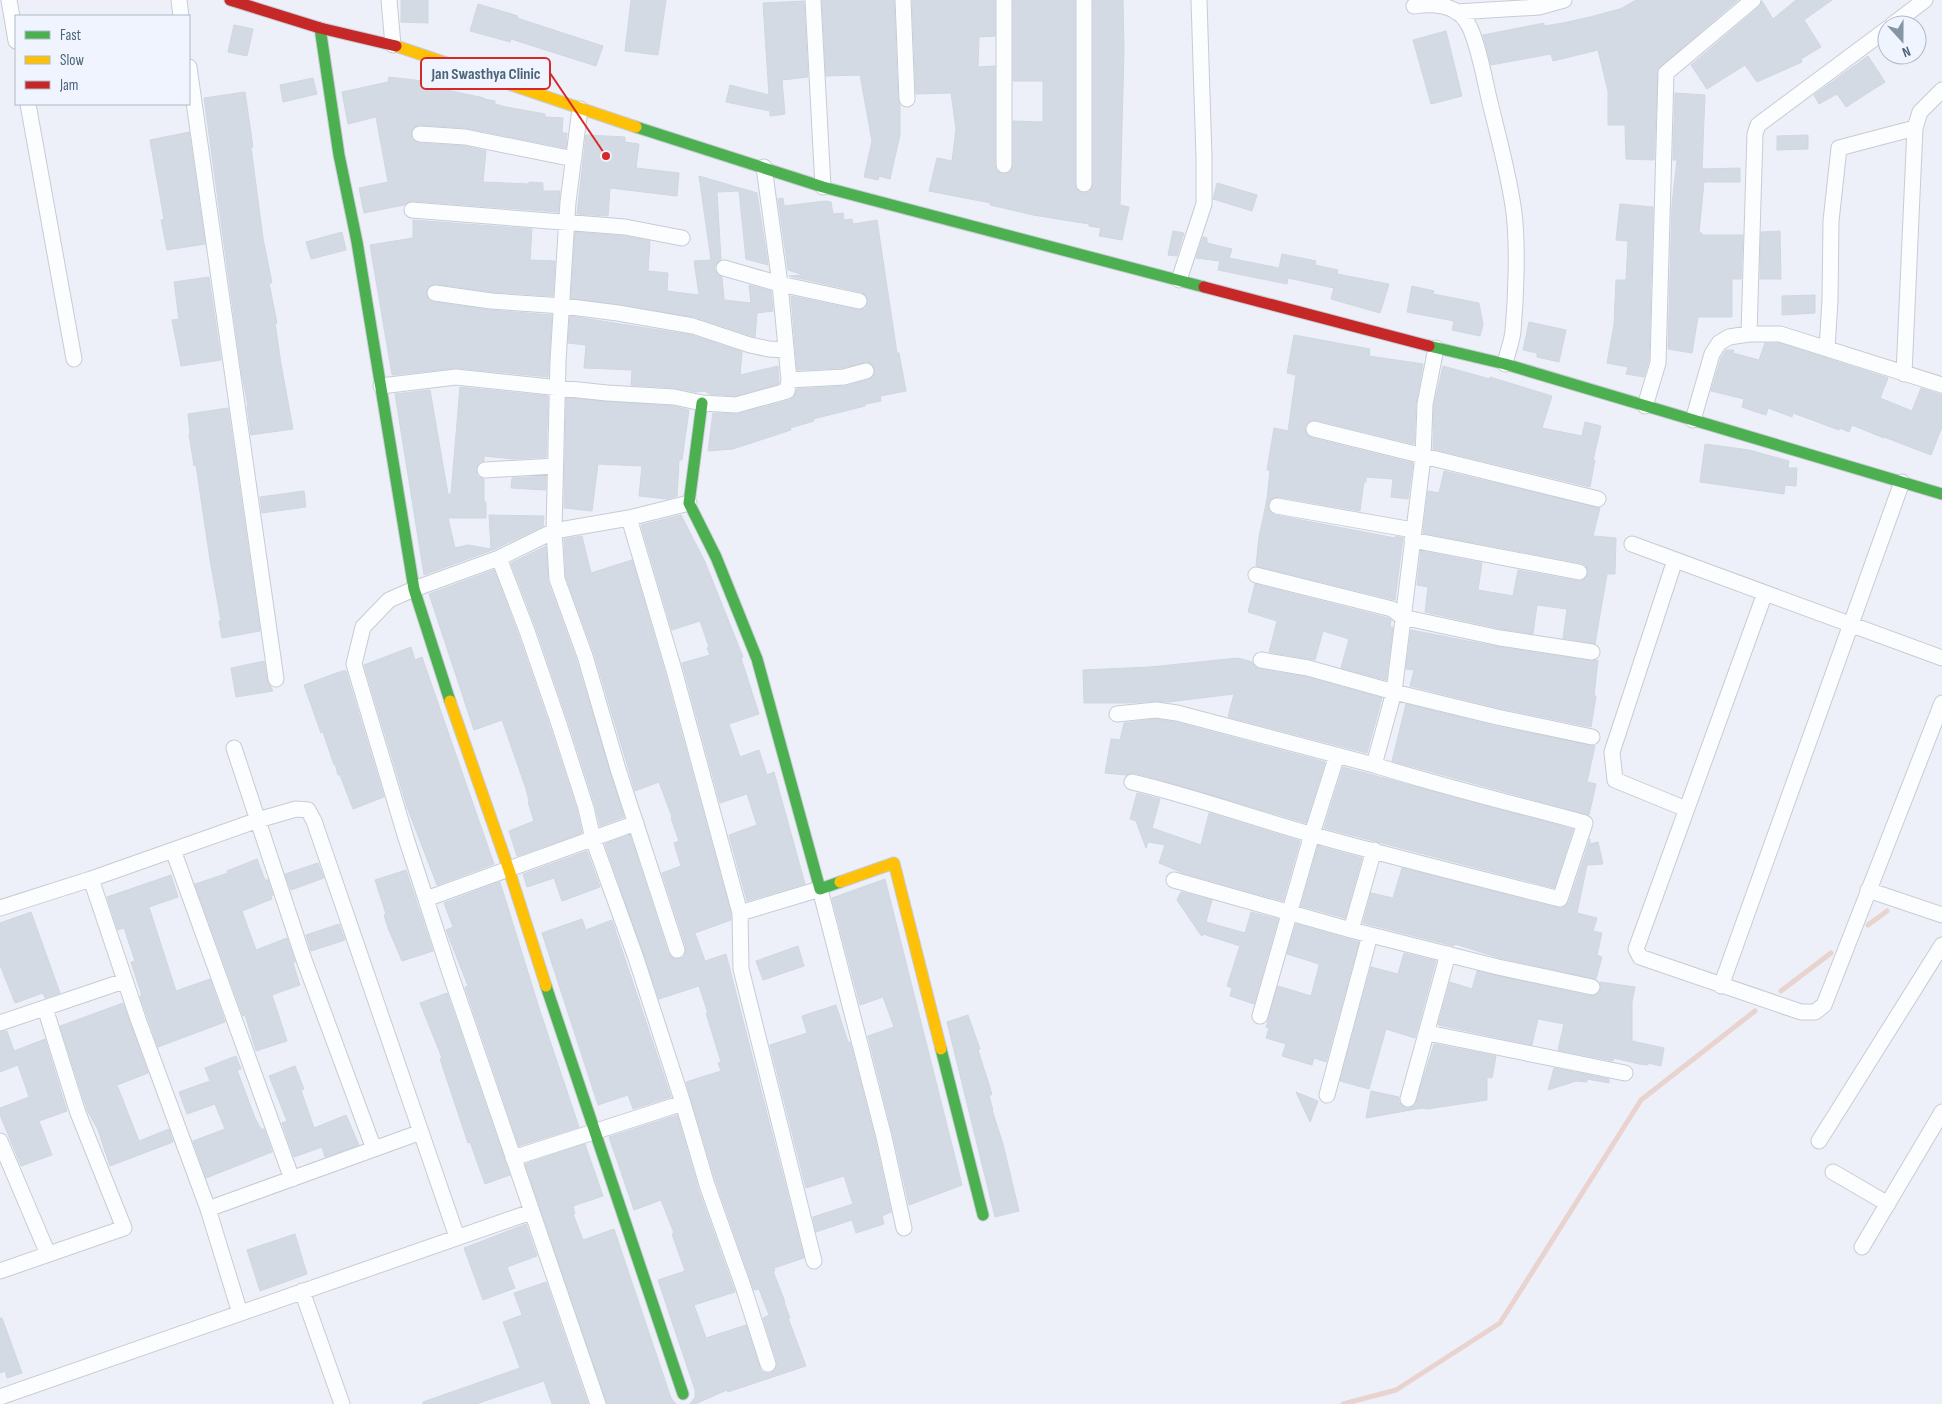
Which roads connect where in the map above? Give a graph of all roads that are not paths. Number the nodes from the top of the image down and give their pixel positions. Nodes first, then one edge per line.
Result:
1 (9, 0) edge
2 (179, 0) edge
3 (230, 0) edge
4 (389, 0) edge
5 (813, 0) edge
6 (903, 0) edge
7 (1004, 0) edge
8 (1084, 0) edge
9 (1198, 0) edge
10 (1564, 0) edge
11 (1753, 0) edge
12 (1925, 0) edge
13 (1538, 3) edge
14 (1414, 6) dead end
15 (1456, 12) junction
16 (182, 15) edge
17 (1905, 15) edge
18 (320, 28) junction
19 (15, 35) edge
20 (1877, 36) edge
21 (392, 46) junction
22 (190, 74) edge
23 (1942, 90) edge
24 (907, 99) dead end
25 (28, 105) edge
26 (580, 109) junction
27 (1915, 128) junction
28 (420, 134) dead end
29 (574, 159) junction
30 (1004, 165) dead end
31 (764, 167) junction
32 (1084, 184) dead end
33 (823, 187) junction
34 (412, 210) dead end
35 (568, 224) junction
36 (682, 238) dead end
37 (724, 268) dead end
38 (1179, 280) junction
39 (780, 284) junction
40 (435, 293) dead end
41 (859, 301) dead end
42 (562, 306) junction
43 (1749, 334) junction
44 (1436, 348) junction
45 (1827, 349) junction
46 (786, 350) junction
47 (74, 359) dead end
48 (1505, 364) junction
49 (866, 371) dead end
50 (1904, 374) junction
51 (789, 380) junction
52 (1942, 385) edge
53 (381, 386) junction
54 (558, 388) junction
55 (702, 403) junction
56 (1645, 406) junction
57 (1693, 420) junction
58 (1314, 429) dead end
59 (1423, 457) junction
60 (555, 466) junction
61 (485, 470) dead end
62 (1902, 482) junction
63 (1942, 494) edge
64 (1598, 499) dead end
65 (689, 503) junction
66 (1277, 506) dead end
67 (629, 518) junction
68 (554, 531) junction
69 (1413, 535) junction
70 (1632, 544) dead end
71 (499, 558) junction
72 (1675, 560) junction
73 (1579, 572) dead end
74 (1256, 575) dead end
75 (414, 588) junction
76 (1765, 593) junction
77 (1402, 616) junction
78 (1851, 624) junction
79 (1592, 652) dead end
80 (1942, 658) edge
81 (1261, 660) dead end
82 (276, 679) dead end
83 (1394, 692) junction
84 (1942, 703) edge
85 (1117, 714) dead end
86 (1592, 737) dead end
87 (234, 748) dead end
88 (1337, 755) junction
89 (1374, 765) junction
90 (1132, 782) dead end
91 (1686, 809) junction
92 (258, 820) junction
93 (636, 823) junction
94 (1312, 834) junction
95 (593, 839) junction
96 (173, 850) junction
97 (1374, 850) junction
98 (509, 870) junction
99 (91, 879) junction
100 (1174, 880) dead end
101 (820, 889) junction
102 (1868, 890) junction
103 (426, 899) junction
104 (0, 908) edge
105 (1290, 912) junction
106 (740, 913) junction
107 (1942, 915) edge
108 (1351, 930) junction
109 (1370, 935) junction
110 (1942, 944) edge
111 (677, 950) dead end
112 (1448, 954) junction
113 (124, 981) junction
114 (1721, 986) junction
115 (1592, 987) dead end
116 (44, 1008) junction
117 (1260, 1016) dead end
118 (0, 1023) edge
119 (1428, 1033) junction
120 (1625, 1073) dead end
121 (1326, 1095) dead end
122 (1408, 1099) dead end
123 (684, 1102) junction
124 (1942, 1112) edge
125 (421, 1132) junction
126 (594, 1132) junction
127 (0, 1141) edge
128 (1819, 1141) dead end
129 (374, 1149) junction
130 (513, 1158) junction
131 (1833, 1172) dead end
132 (292, 1179) junction
133 (1888, 1204) junction
134 (208, 1209) junction
135 (531, 1212) junction
136 (983, 1215) dead end
137 (904, 1228) dead end
138 (457, 1237) junction
139 (1862, 1248) dead end
140 (48, 1254) junction
141 (814, 1261) dead end
142 (0, 1272) edge
143 (302, 1291) junction
144 (240, 1313) junction
145 (768, 1364) dead end
146 (683, 1394) dead end
147 (0, 1397) edge
148 (342, 1404) edge
149 (598, 1404) edge

1 - 19 street
2 - 16 street
3 - 18 street
4 - 21 street
5 - 33 street
6 - 24 street
7 - 30 street
8 - 32 street
9 - 38 street
10 - 13 street
11 - 56 street
12 - 17 street
13 - 15 street
14 - 15 street
15 - 48 street
18 - 21 street
18 - 53 street
20 - 43 street
21 - 26 street
22 - 82 street
23 - 27 street
25 - 47 street
26 - 29 street
26 - 31 street
27 - 45 street
27 - 50 street
28 - 29 street
29 - 35 street
31 - 33 street
31 - 39 street
33 - 38 street
34 - 35 street
35 - 36 street
35 - 42 street
37 - 39 street
38 - 44 street
39 - 41 street
39 - 46 street
40 - 42 street
42 - 46 street
42 - 54 street
43 - 45 street
43 - 57 street
44 - 48 street
44 - 59 street
45 - 50 street
46 - 51 street
48 - 56 street
49 - 51 street
50 - 52 street
51 - 55 street
53 - 54 street
53 - 75 street
54 - 55 street
54 - 60 street
55 - 65 street
56 - 57 street
57 - 62 street
58 - 59 street
59 - 64 street
59 - 69 street
60 - 61 street
60 - 68 street
62 - 63 street
62 - 78 street
65 - 67 street
65 - 101 street
66 - 69 street
67 - 68 street
67 - 106 street
68 - 71 street
68 - 93 street
69 - 73 street
69 - 77 street
70 - 72 street
71 - 75 street
71 - 95 street
72 - 76 street
72 - 91 street
74 - 77 street
75 - 98 street
75 - 103 street
76 - 78 street
76 - 91 street
77 - 79 street
77 - 83 street
78 - 80 street
78 - 114 street
81 - 83 street
83 - 86 street
83 - 89 street
84 - 102 street
85 - 88 street
87 - 92 street
88 - 89 street
88 - 94 street
89 - 97 street
90 - 94 street
91 - 114 street
92 - 96 street
92 - 125 street
92 - 129 street
93 - 95 street
93 - 111 street
94 - 97 street
94 - 105 street
95 - 98 street
95 - 123 street
96 - 99 street
96 - 132 street
97 - 108 street
98 - 103 street
98 - 126 street
99 - 104 street
99 - 113 street
100 - 105 street
101 - 106 street
101 - 136 street
101 - 137 street
102 - 107 street
102 - 114 street
103 - 130 street
105 - 108 street
105 - 117 street
106 - 141 street
108 - 109 street
109 - 112 street
109 - 121 street
110 - 128 street
112 - 115 street
112 - 119 street
113 - 116 street
113 - 134 street
116 - 118 street
116 - 140 street
119 - 120 street
119 - 122 street
123 - 126 street
123 - 145 street
124 - 133 street
125 - 129 street
125 - 138 street
126 - 130 street
126 - 146 street
127 - 140 street
129 - 132 street
130 - 135 street
131 - 133 street
132 - 134 street
133 - 139 street
134 - 144 street
135 - 138 street
135 - 149 street
138 - 143 street
140 - 142 street
143 - 144 street
143 - 148 street
144 - 147 street

